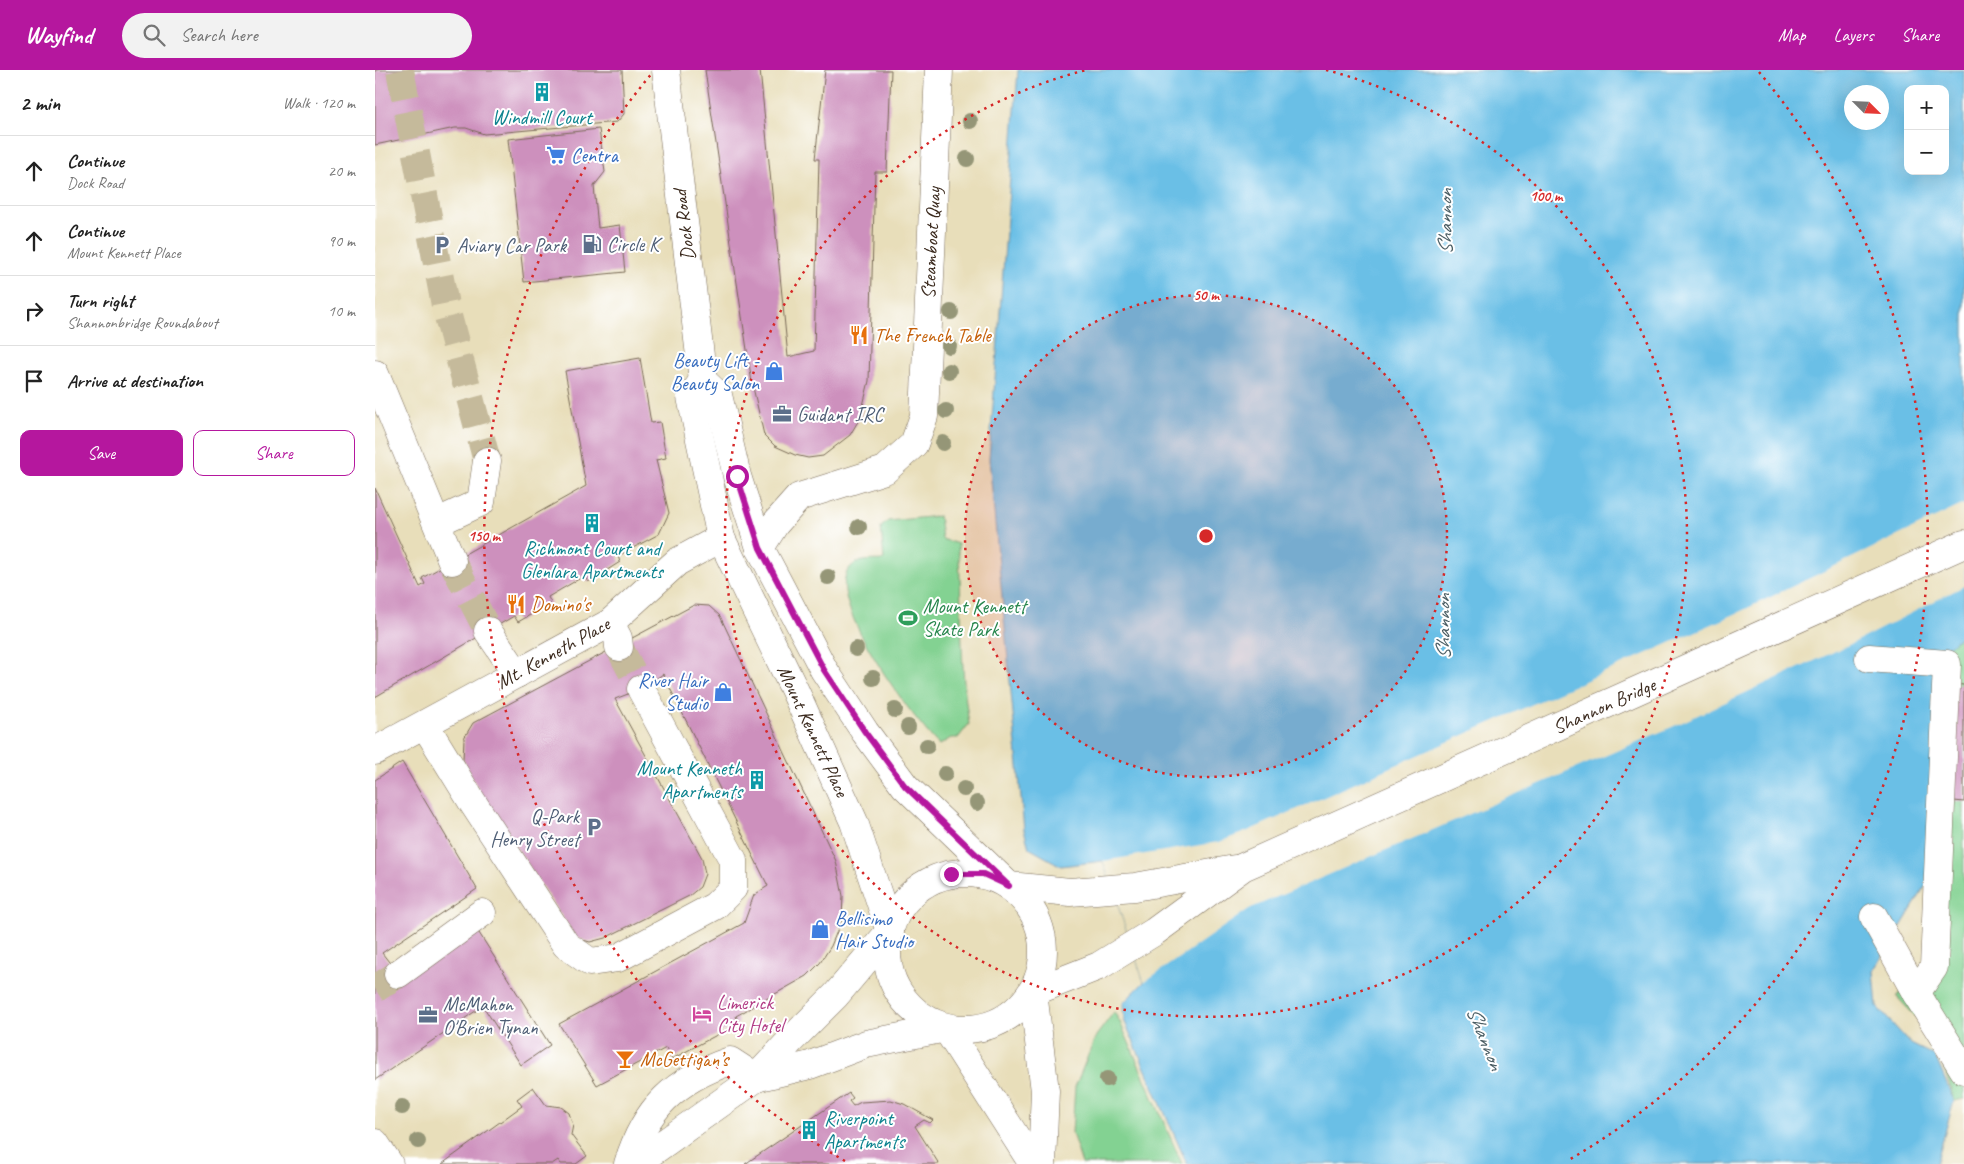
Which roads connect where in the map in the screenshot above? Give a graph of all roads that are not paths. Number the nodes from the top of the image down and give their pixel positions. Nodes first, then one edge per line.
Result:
1 (666, 70) edge
2 (939, 70) edge
3 (375, 374) edge
4 (703, 380) junction
5 (487, 461) tunnel mouth
6 (438, 522) junction
7 (721, 538) junction
8 (1964, 544) edge
9 (760, 548) junction
10 (452, 561) tunnel mouth
11 (488, 631) tunnel mouth
12 (1869, 658) dead end
13 (517, 674) junction
14 (641, 689) tunnel mouth
15 (425, 725) junction
16 (375, 752) edge
17 (1243, 867) junction
18 (1009, 886) junction
19 (482, 913) dead end
20 (1874, 917) dead end
21 (890, 931) junction
22 (398, 974) tunnel mouth
23 (1033, 992) junction
24 (1916, 993) junction
25 (946, 1028) junction
26 (1964, 1070) edge
27 (756, 1078) junction
28 (628, 1164) edge
29 (635, 1164) edge
30 (1033, 1164) edge
31 (1042, 1164) edge

1 - 4 main road, Dock Road
2 - 9 main road, Steamboat Quay
3 - 6 main road
4 - 7 main road
4 - 9 main road
5 - 6 main road
6 - 10 main road
7 - 13 main road, Mt. Kenneth Place
7 - 21 main road, Mount Kennett Place
8 - 17 main road, Shannon Bridge
9 - 18 main road, Mount Kennett Place
11 - 13 main road
12 - 24 main road
13 - 15 main road, Mt. Kenneth Place
14 - 15 main road
15 - 16 main road, Mt. Kenneth Place
17 - 18 main road
17 - 23 main road
18 - 21 main road
18 - 23 main road
19 - 22 main road
20 - 24 main road
21 - 25 main road
21 - 27 main road
23 - 25 main road
23 - 31 main road
24 - 26 main road
25 - 27 main road
25 - 30 main road
27 - 28 main road
27 - 29 main road

